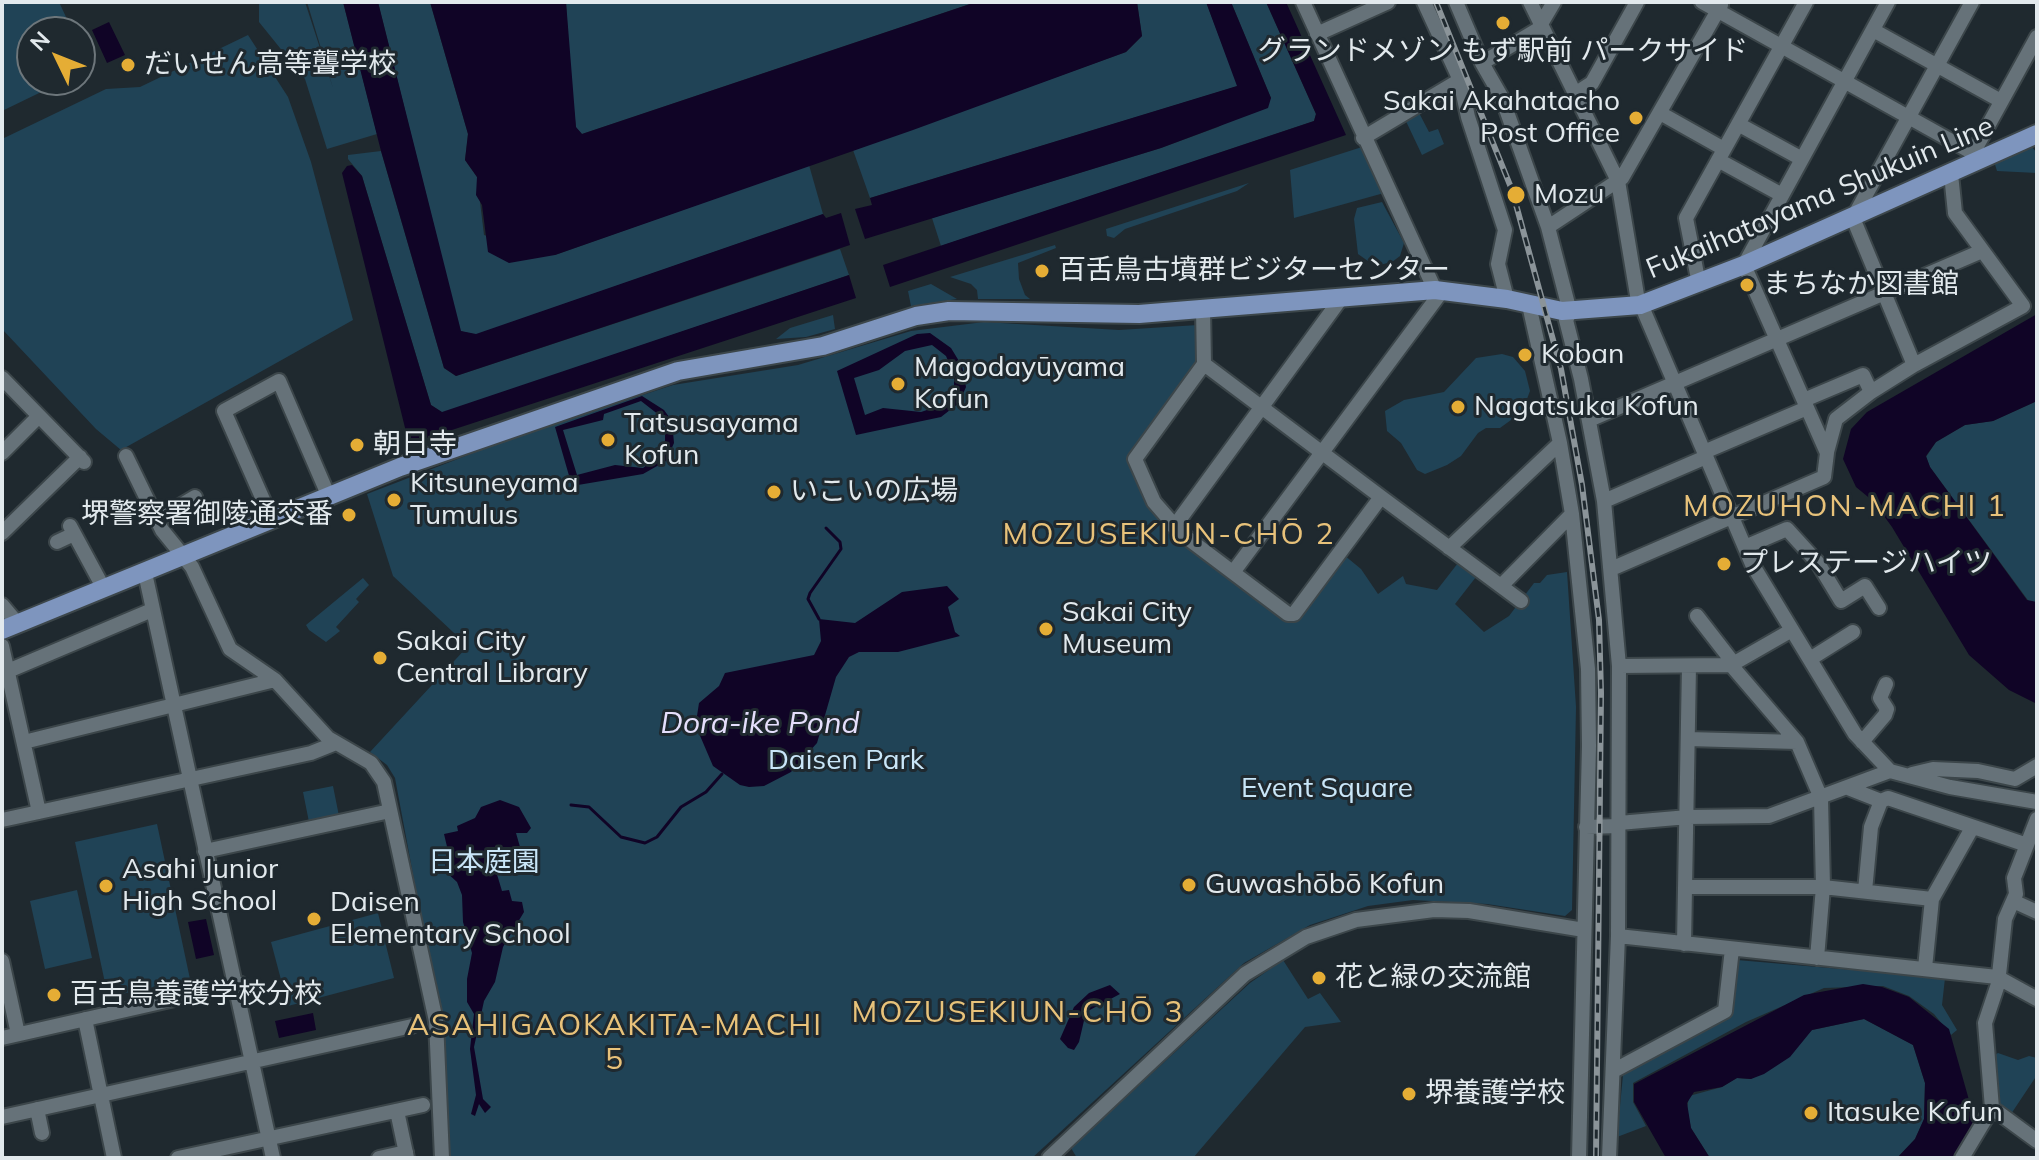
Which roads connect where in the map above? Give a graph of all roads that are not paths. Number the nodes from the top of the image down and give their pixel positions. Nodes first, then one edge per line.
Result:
1 (1303, 2) edge
2 (1388, 2) edge
3 (1424, 2) edge
4 (1456, 2) edge
5 (1530, 2) edge
6 (1554, 2) edge
7 (1637, 2) edge
8 (1702, 2) edge
9 (1806, 2) edge
10 (1888, 2) edge
11 (1972, 2) edge
12 (1720, 6) edge
13 (1542, 26) junction
14 (1873, 30) junction
15 (1317, 34) junction
16 (2037, 37) edge
17 (1781, 46) junction
18 (1482, 63) junction
19 (1937, 65) junction
20 (1460, 80) junction
21 (1844, 82) junction
22 (1575, 94) junction
23 (2001, 101) junction
24 (1660, 113) junction
25 (1909, 117) junction
26 (1738, 124) junction
27 (2037, 134) edge
28 (1363, 138) junction
29 (1721, 154) junction
30 (1974, 158) junction
31 (1802, 159) junction
32 (1951, 174) junction
33 (1618, 181) junction
34 (1782, 195) junction
35 (1853, 218) junction
36 (1548, 227) junction
37 (1982, 251) junction
38 (1744, 265) junction
39 (1699, 284) junction
40 (1438, 291) junction
41 (1884, 294) junction
42 (1342, 297) junction
43 (1507, 299) junction
44 (1529, 305) junction
45 (1640, 305) junction
46 (1203, 309) junction
47 (1570, 312) junction
48 (1776, 339) junction
49 (1204, 364) junction
50 (1914, 365) junction
51 (2, 378) edge
52 (1674, 383) junction
53 (1871, 392) junction
54 (1806, 404) junction
55 (1261, 410) junction
56 (39, 416) junction
57 (1589, 420) junction
58 (1560, 443) junction
59 (2, 453) edge
60 (1827, 453) junction
61 (1322, 454) junction
62 (1705, 454) junction
63 (126, 456) dead end
64 (195, 497) dead end
65 (329, 497) junction
66 (1381, 497) junction
67 (1604, 501) junction
68 (1572, 514) junction
69 (1733, 518) junction
70 (156, 520) junction
71 (272, 520) junction
72 (1174, 527) junction
73 (2, 533) edge
74 (57, 542) dead end
75 (1745, 547) junction
76 (1449, 548) junction
77 (185, 557) junction
78 (1611, 569) junction
79 (1234, 571) junction
80 (145, 573) junction
81 (1502, 585) junction
82 (104, 589) junction
83 (1521, 601) dead end
84 (2, 605) edge
85 (1879, 608) dead end
86 (152, 610) junction
87 (1697, 616) dead end
88 (10, 627) edge
89 (1792, 630) junction
90 (1853, 632) dead end
91 (2, 646) edge
92 (1810, 659) junction
93 (1733, 665) junction
94 (1619, 666) junction
95 (1689, 666) junction
96 (8, 671) junction
97 (275, 680) junction
98 (1886, 684) dead end
99 (175, 707) junction
100 (1688, 739) junction
101 (24, 742) junction
102 (1797, 742) junction
103 (1862, 742) junction
104 (336, 743) junction
105 (2037, 766) edge
106 (1890, 771) junction
107 (1907, 775) junction
108 (190, 779) junction
109 (1848, 788) junction
110 (1821, 798) junction
111 (1881, 801) junction
112 (2037, 802) edge
113 (390, 811) junction
114 (39, 812) junction
115 (1688, 817) junction
116 (2037, 819) edge
117 (2, 820) edge
118 (1619, 824) junction
119 (1586, 827) junction
120 (1972, 828) junction
121 (2030, 848) edge
122 (205, 851) junction
123 (1687, 887) junction
124 (1823, 887) junction
125 (1865, 891) junction
126 (1932, 899) junction
127 (2013, 901) junction
128 (2037, 912) edge
129 (1584, 930) junction
130 (1618, 936) junction
131 (1684, 944) junction
132 (1732, 949) junction
133 (1817, 958) junction
134 (2, 961) edge
135 (1925, 968) junction
136 (1997, 977) junction
137 (238, 984) junction
138 (2037, 999) edge
139 (85, 1019) junction
140 (412, 1026) dead end
141 (18, 1034) junction
142 (2, 1038) edge
143 (251, 1062) junction
144 (1613, 1071) junction
145 (102, 1095) junction
146 (423, 1105) dead end
147 (1992, 1108) junction
148 (37, 1109) junction
149 (397, 1111) junction
150 (2, 1117) edge
151 (42, 1133) dead end
152 (268, 1138) junction
153 (2037, 1141) edge
154 (1062, 1146) junction
155 (406, 1155) edge
156 (114, 1158) edge
157 (178, 1158) edge
158 (273, 1158) edge
159 (379, 1158) edge
160 (442, 1158) edge
161 (1049, 1158) edge
162 (1072, 1158) edge
163 (1579, 1158) edge
164 (1609, 1158) edge
165 (1962, 1158) edge

1 - 15 street
2 - 15 street
3 - 20 street
4 - 18 street
5 - 13 street
6 - 13 street
7 - 22 street
8 - 12 street
9 - 17 street
10 - 14 street
11 - 19 street
12 - 17 street
12 - 24 street
13 - 18 street
13 - 22 street
14 - 19 street
14 - 21 street
15 - 28 street
16 - 23 street
17 - 21 street
17 - 26 street
18 - 36 street
19 - 23 street
19 - 25 street
20 - 28 street
20 - 43 street
21 - 25 street
21 - 31 street
22 - 33 street
23 - 30 street
24 - 29 street
24 - 33 street
25 - 30 street
25 - 35 street
26 - 29 street
26 - 31 street
27 - 30 main road, Fukaihatayama Shukuin Line
28 - 40 street
29 - 34 street
29 - 39 street
30 - 32 main road, Fukaihatayama Shukuin Line
31 - 34 street
32 - 35 main road, Fukaihatayama Shukuin Line
32 - 37 street
33 - 36 street
33 - 45 street
34 - 38 street
35 - 38 main road, Fukaihatayama Shukuin Line
35 - 41 street
36 - 47 street
37 - 41 street
37 - 50 street
38 - 39 main road, Fukaihatayama Shukuin Line
38 - 48 street
39 - 45 main road, Fukaihatayama Shukuin Line
40 - 42 main road, Fukaihatayama Shukuin Line
40 - 43 main road, Fukaihatayama Shukuin Line
40 - 61 street
41 - 48 street
41 - 50 street
42 - 46 main road, Fukaihatayama Shukuin Line
42 - 55 street
43 - 44 main road, Fukaihatayama Shukuin Line
44 - 47 main road, Fukaihatayama Shukuin Line
44 - 58 street
45 - 47 main road, Fukaihatayama Shukuin Line
45 - 52 street
46 - 49 street
46 - 65 main road, Fukaihatayama Shukuin Line
47 - 57 street
48 - 52 street
48 - 54 street
49 - 55 street
49 - 72 street
50 - 53 street
51 - 56 street
52 - 57 street
52 - 62 street
53 - 54 street
53 - 60 street
54 - 60 street
54 - 62 street
55 - 61 street
55 - 72 street
56 - 59 street
56 - 73 street
57 - 67 street
58 - 68 street
58 - 76 street
60 - 69 street
61 - 66 street
61 - 79 street
62 - 67 street
62 - 69 street
63 - 70 street
64 - 70 street
65 - 71 main road, Fukaihatayama Shukuin Line
65 - 71 street
66 - 76 street
66 - 79 street
67 - 78 street
68 - 81 street
68 - 119 street
69 - 75 street
69 - 78 street
70 - 77 street
71 - 77 main road, Fukaihatayama Shukuin Line
72 - 79 street
74 - 82 street
75 - 85 street
75 - 89 street
76 - 81 street
77 - 80 main road, Fukaihatayama Shukuin Line
77 - 97 street
78 - 94 street
80 - 82 main road, Fukaihatayama Shukuin Line
80 - 86 street
81 - 83 street
82 - 88 main road, Fukaihatayama Shukuin Line
84 - 88 street
86 - 96 street
86 - 99 street
87 - 93 street
89 - 92 street
89 - 93 street
90 - 92 street
91 - 96 street
92 - 103 street
93 - 95 street
93 - 102 street
94 - 95 street
94 - 118 street
95 - 100 street
96 - 101 street
97 - 99 street
97 - 104 street
98 - 103 street
99 - 101 street
99 - 108 street
100 - 102 street
100 - 115 street
101 - 114 street
102 - 110 street
103 - 106 street
104 - 108 street
104 - 113 street
105 - 107 street
106 - 107 street
106 - 109 street
107 - 112 street
108 - 114 street
108 - 122 street
109 - 110 street
109 - 111 street
110 - 115 street
110 - 124 street
111 - 120 street
111 - 125 street
113 - 122 street
113 - 160 street
114 - 117 street
115 - 118 street
115 - 123 street
116 - 121 street
118 - 119 street
118 - 130 street
119 - 129 street
120 - 121 street
120 - 126 street
121 - 127 street
122 - 137 street
123 - 124 street
123 - 131 street
124 - 125 street
124 - 133 street
125 - 126 street
126 - 135 street
127 - 128 street
127 - 136 street
129 - 154 street
129 - 163 street
130 - 131 street
130 - 144 street
131 - 132 street
132 - 133 street
132 - 144 street
133 - 135 street
134 - 141 street
135 - 136 street
136 - 138 street
136 - 147 street
137 - 139 street
137 - 143 street
139 - 141 street
139 - 145 street
140 - 143 street
141 - 142 street
143 - 145 street
143 - 152 street
144 - 164 street
145 - 148 street
145 - 156 street
146 - 149 street
147 - 153 street
147 - 165 street
148 - 150 street
148 - 151 street
149 - 152 street
149 - 155 street
152 - 157 street
152 - 158 street
154 - 161 street
154 - 162 street
155 - 159 street

